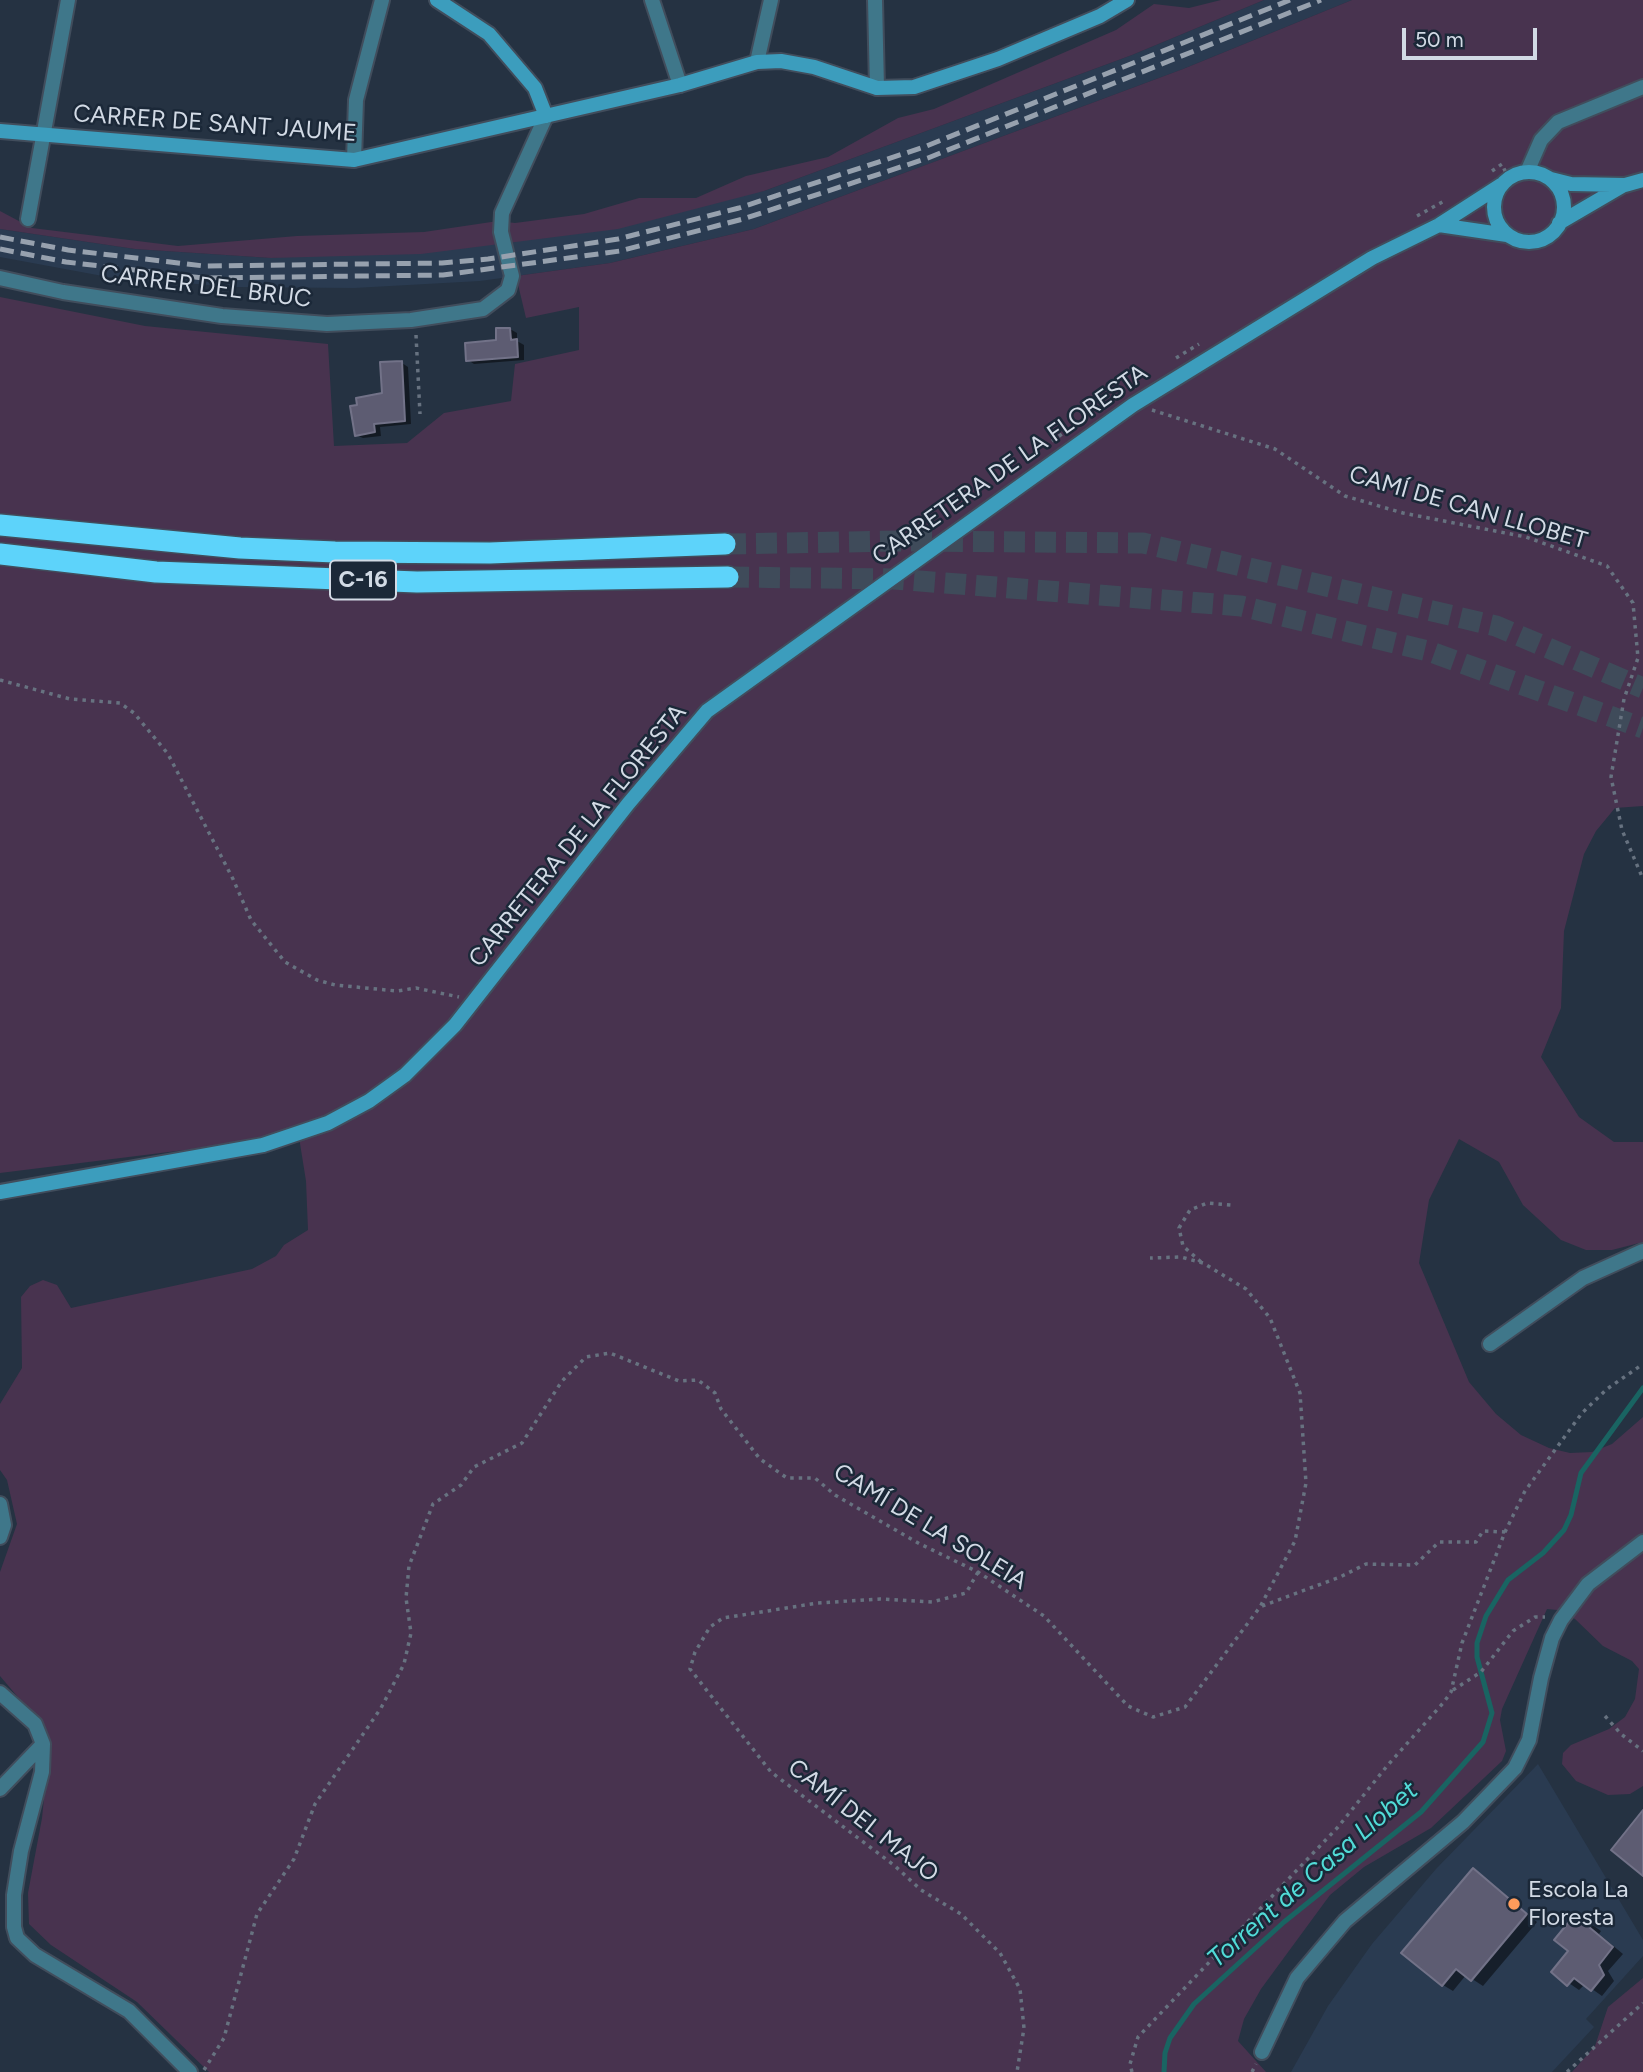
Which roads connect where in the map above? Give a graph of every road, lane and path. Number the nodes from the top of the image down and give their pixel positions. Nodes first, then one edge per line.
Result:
1 (68, 0) edge
2 (382, 0) edge
3 (437, 0) edge
4 (652, 0) edge
5 (771, 0) edge
6 (875, 0) edge
7 (1125, 1) edge
8 (758, 62) junction
9 (680, 85) junction
10 (1643, 87) edge
11 (877, 88) junction
12 (546, 116) junction
13 (0, 131) edge
14 (43, 133) junction
15 (354, 160) junction
16 (1527, 172) junction
17 (1550, 179) junction
18 (1643, 180) edge
19 (1501, 185) junction
20 (1625, 185) junction
21 (28, 219) dead end
22 (1559, 223) junction
23 (1439, 225) junction
24 (1507, 235) junction
25 (0, 278) edge
26 (416, 319) junction
27 (1133, 405) junction
28 (420, 414) dead end
29 (0, 526) edge
30 (725, 544) tunnel mouth
31 (0, 554) edge
32 (728, 576) tunnel mouth
33 (0, 680) edge
34 (1643, 880) edge
35 (480, 993) junction
36 (0, 1192) edge
37 (1231, 1205) dead end
38 (1643, 1251) edge
39 (1150, 1258) dead end
40 (1203, 1263) junction
41 (1490, 1344) dead end
42 (1643, 1364) edge
43 (1, 1506) edge
44 (1, 1530) edge
45 (1505, 1532) junction
46 (1643, 1542) edge
47 (978, 1572) junction
48 (1260, 1607) junction
49 (1561, 1620) junction
50 (1451, 1692) junction
51 (0, 1693) edge
52 (1605, 1716) dead end
53 (43, 1744) junction
54 (1643, 1751) edge
55 (0, 1789) edge
56 (1643, 2003) edge
57 (1262, 2052) dead end
58 (190, 2072) edge
59 (203, 2072) edge
60 (1017, 2072) edge
61 (1132, 2072) edge
62 (1567, 2072) edge

1 - 14 street
2 - 15 street
3 - 12 main road
4 - 9 street
5 - 8 street
6 - 11 street
7 - 11 main road, CARRER DE SANT JAUME
8 - 9 main road, CARRER DE SANT JAUME
8 - 11 main road, CARRER DE SANT JAUME
9 - 12 main road, CARRER DE SANT JAUME
10 - 16 street
12 - 15 main road, CARRER DE SANT JAUME
12 - 26 street, CARRER DEL BRUC
13 - 14 main road, CARRER DE SANT JAUME
14 - 15 main road, CARRER DE SANT JAUME
14 - 21 street
16 - 17 main road
16 - 19 main road
17 - 20 main road
17 - 22 main road
18 - 20 main road
19 - 23 main road, CARRETERA DE LA FLORESTA
19 - 24 main road
20 - 22 main road
22 - 24 main road
23 - 24 main road
23 - 27 main road, CARRETERA DE LA FLORESTA
25 - 26 street, CARRER DEL BRUC
26 - 28 path
27 - 34 path, CAMÍ DE CAN LLOBET
27 - 35 main road, CARRETERA DE LA FLORESTA
29 - 30 highway, C-16
31 - 32 highway, C-16
33 - 35 path
35 - 36 main road, CARRETERA DE LA FLORESTA
37 - 40 path
38 - 41 street
39 - 40 path
40 - 48 path, CAMÍ DE LA SOLEIA
42 - 45 path
43 - 44 street
45 - 48 path
45 - 50 path
46 - 49 street
47 - 48 path, CAMÍ DE LA SOLEIA
47 - 59 path, CAMÍ DE LA SOLEIA
47 - 60 path, CAMÍ DEL MAJO
49 - 50 path
49 - 57 street
50 - 61 path
51 - 53 street
52 - 54 path
53 - 55 street
53 - 58 street
56 - 62 path

